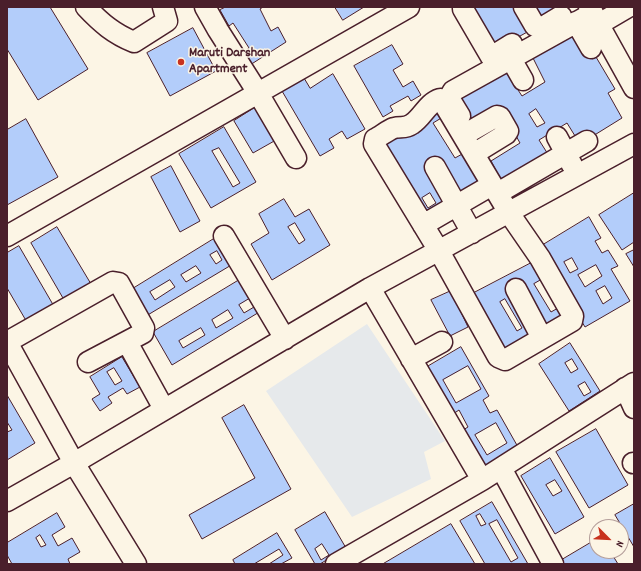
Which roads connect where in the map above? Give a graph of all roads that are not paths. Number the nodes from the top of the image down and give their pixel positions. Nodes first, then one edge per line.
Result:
1 (86, 7) edge
2 (163, 7) edge
3 (206, 7) edge
4 (409, 7) edge
5 (464, 7) edge
6 (524, 7) edge
7 (628, 7) edge
8 (586, 15) edge
9 (531, 33) dead end
10 (591, 48) dead end
11 (511, 59) junction
12 (523, 80) dead end
13 (634, 88) edge
14 (258, 93) junction
15 (469, 132) junction
16 (587, 141) dead end
17 (634, 144) edge
18 (561, 145) junction
19 (480, 150) junction
20 (296, 158) dead end
21 (435, 167) dead end
22 (578, 175) junction
23 (494, 189) junction
24 (457, 206) junction
25 (512, 211) junction
26 (423, 225) junction
27 (472, 233) junction
28 (7, 236) edge
29 (224, 236) dead end
30 (439, 251) junction
31 (370, 288) junction
32 (516, 290) dead end
33 (542, 338) junction
34 (285, 339) junction
35 (126, 342) junction
36 (442, 342) dead end
37 (8, 349) edge
38 (411, 359) junction
39 (88, 362) dead end
40 (629, 386) edge
41 (634, 408) edge
42 (164, 410) junction
43 (74, 463) junction
44 (501, 468) junction
45 (482, 480) junction
46 (7, 501) edge
47 (136, 564) edge
48 (336, 564) edge
49 (554, 564) edge

1 - 2 street
3 - 14 street
4 - 14 street
5 - 9 street
6 - 8 street
7 - 8 street
8 - 10 street
8 - 11 street
8 - 13 street
11 - 12 street
11 - 15 street
14 - 20 street
14 - 28 street
15 - 19 street
15 - 19 street
16 - 18 street
17 - 22 street
18 - 22 street
18 - 23 street
19 - 23 street
21 - 24 street
22 - 25 street
23 - 24 street
23 - 25 street
24 - 26 street
24 - 27 street
25 - 26 street
25 - 27 street
25 - 33 street
26 - 30 street
27 - 30 street
29 - 34 street
30 - 31 street
30 - 33 street
31 - 34 street
31 - 38 street
32 - 33 street
34 - 42 street
35 - 37 street
35 - 39 street
35 - 42 street
36 - 38 street
37 - 43 street
38 - 45 street
40 - 41 street
40 - 44 street
42 - 43 street
43 - 46 street
43 - 47 street
44 - 45 street
44 - 49 street
45 - 48 street

